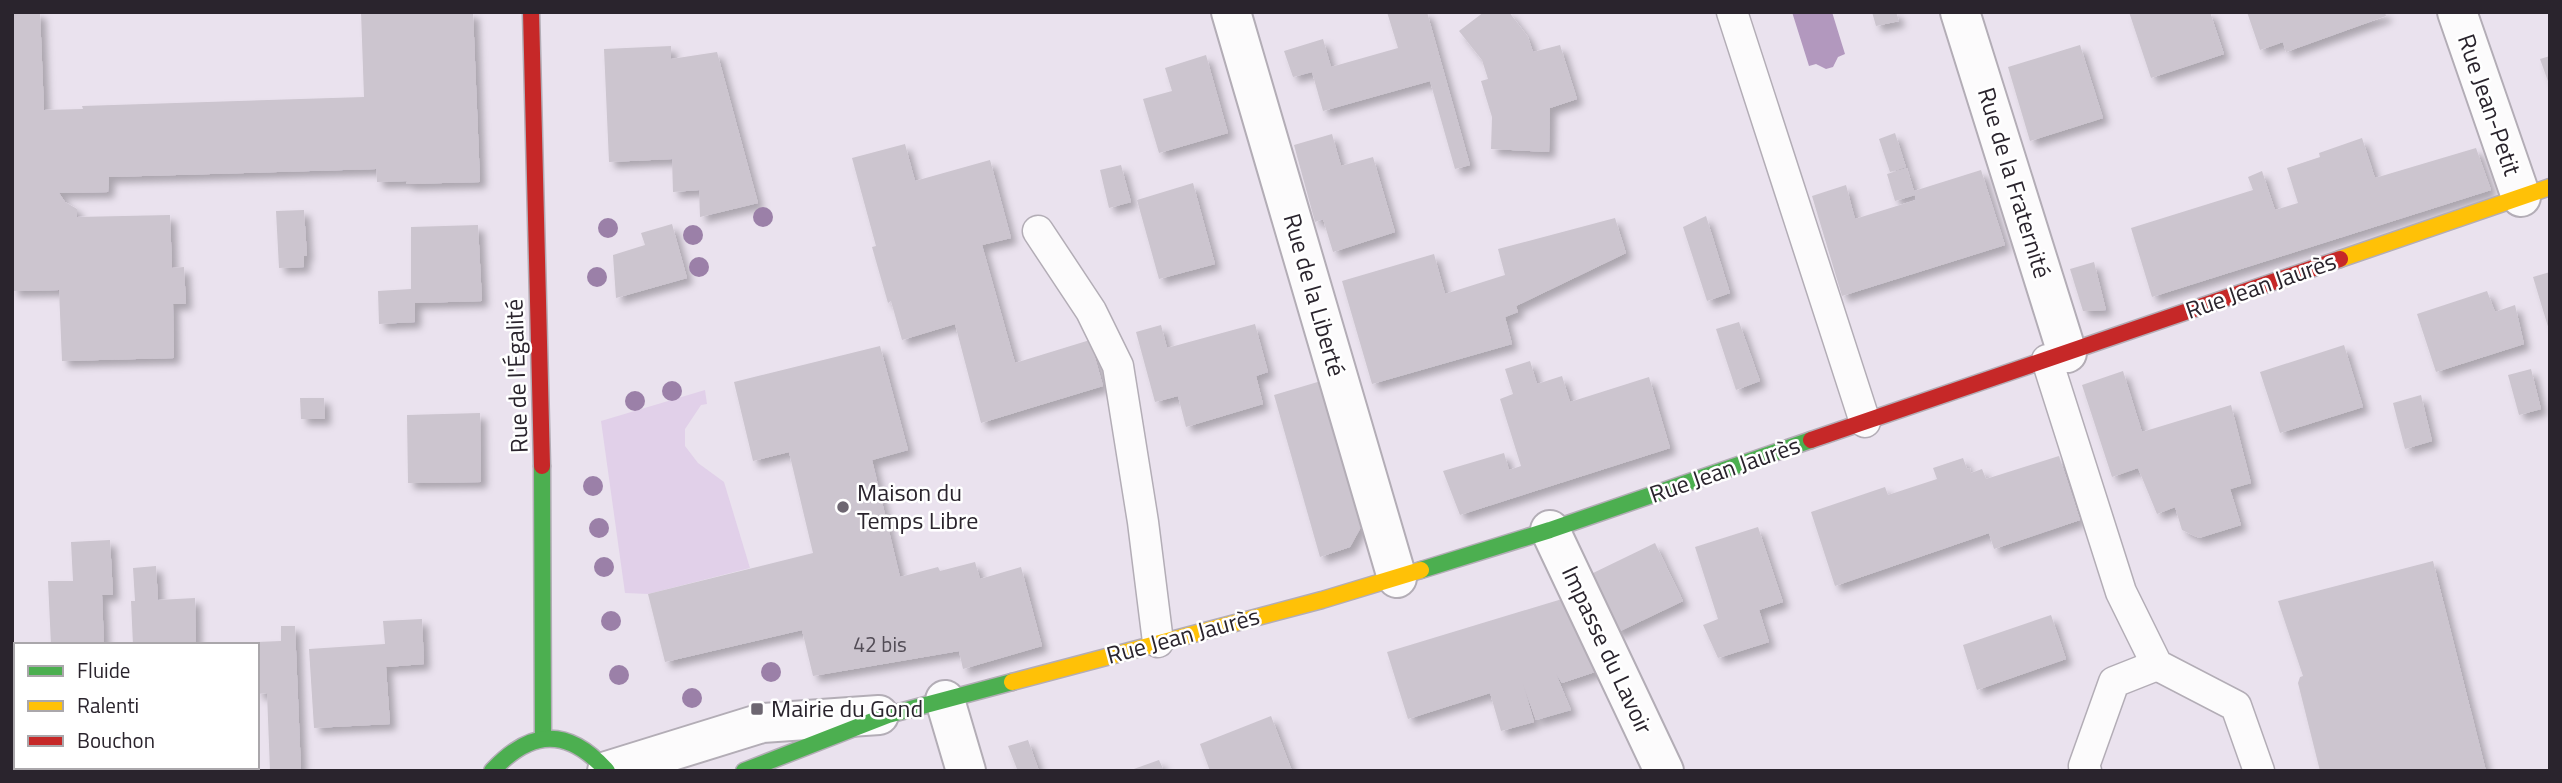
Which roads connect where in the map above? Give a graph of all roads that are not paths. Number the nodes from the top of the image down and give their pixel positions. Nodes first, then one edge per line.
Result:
1 (531, 12) edge
2 (1231, 12) edge
3 (1732, 12) edge
4 (1960, 12) edge
5 (2456, 12) edge
6 (2535, 192) edge
7 (1038, 232) dead end
8 (2057, 357) junction
9 (1865, 422) junction
10 (1550, 530) junction
11 (1397, 578) junction
12 (1158, 642) junction
13 (2157, 665) junction
14 (945, 700) junction
15 (888, 715) junction
16 (543, 737) junction
17 (492, 771) edge
18 (607, 771) edge
19 (744, 771) edge
20 (967, 771) edge
21 (1664, 771) edge
22 (2086, 771) edge
23 (2259, 771) edge

1 - 16 street, Rue de l'Égalité
2 - 11 street, Rue de la Liberté
3 - 9 lane
4 - 8 street, Rue de la Fraternité
5 - 6 street, Rue Jean-Petit
6 - 8 street, Rue Jean Jaurès
7 - 12 lane
8 - 9 street, Rue Jean Jaurès
8 - 13 lane
9 - 10 street, Rue Jean Jaurès
10 - 11 street, Rue Jean Jaurès
10 - 21 street, Impasse du Lavoir
11 - 12 street, Rue Jean Jaurès
12 - 14 street, Rue Jean Jaurès
13 - 22 lane
13 - 23 lane
14 - 15 street, Rue Jean Jaurès
14 - 20 street
15 - 18 street, Rue Jean Jaurès
15 - 19 street, Rue Jean Jaurès
16 - 17 street
16 - 18 street

